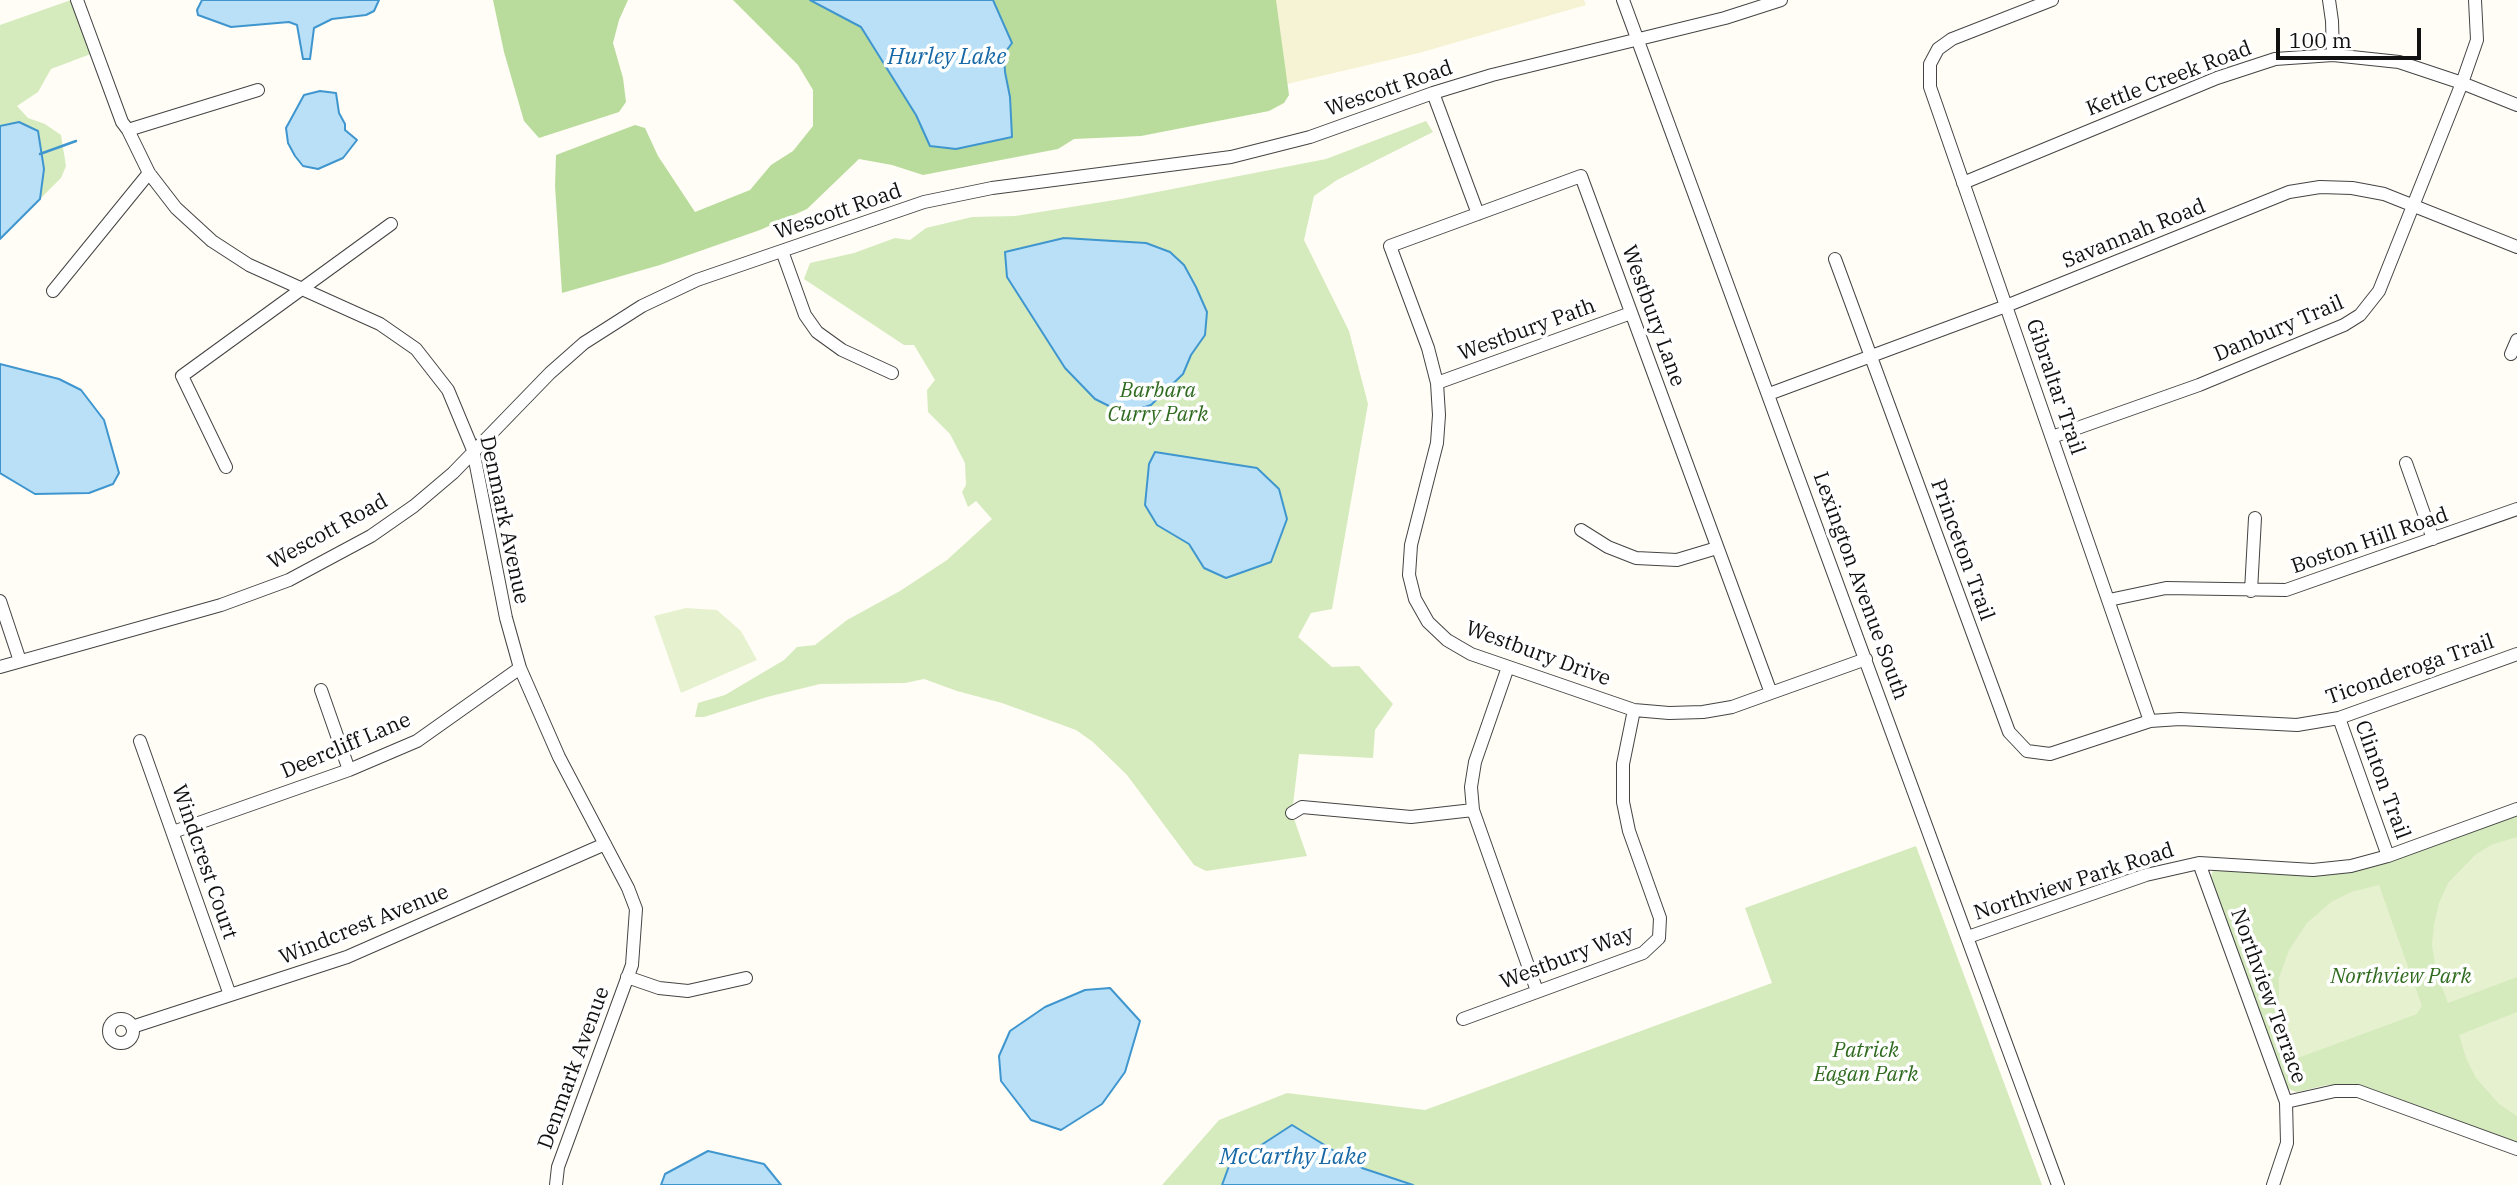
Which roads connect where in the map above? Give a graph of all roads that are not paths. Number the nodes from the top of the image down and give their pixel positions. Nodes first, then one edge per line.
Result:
1 (76, 0) edge
2 (1623, 0) edge
3 (1781, 0) edge
4 (2052, 0) edge
5 (2329, 0) edge
6 (2475, 0) edge
7 (1638, 40) junction
8 (2333, 55) junction
9 (2462, 83) junction
10 (258, 90) dead end
11 (1433, 93) junction
12 (2517, 105) edge
13 (128, 130) junction
14 (149, 173) junction
15 (1963, 183) junction
16 (2414, 205) junction
17 (1478, 214) junction
18 (391, 224) dead end
19 (2517, 247) edge
20 (782, 251) junction
21 (1835, 259) dead end
22 (301, 289) junction
23 (53, 291) dead end
24 (2006, 306) junction
25 (1631, 313) junction
26 (2517, 340) edge
27 (2511, 354) dead end
28 (1871, 356) junction
29 (892, 373) dead end
30 (1437, 383) junction
31 (1769, 394) junction
32 (2052, 436) junction
33 (473, 450) junction
34 (2406, 463) dead end
35 (226, 467) dead end
36 (2517, 509) edge
37 (2255, 518) dead end
38 (1581, 530) dead end
39 (2433, 539) junction
40 (1717, 548) junction
41 (2251, 592) junction
42 (2109, 600) junction
43 (0, 601) edge
44 (2517, 654) edge
45 (1866, 659) junction
46 (20, 661) junction
47 (0, 667) edge
48 (1508, 667) junction
49 (520, 668) junction
50 (321, 690) dead end
51 (1771, 693) junction
52 (1634, 710) junction
53 (2339, 718) junction
54 (2150, 721) junction
55 (140, 741) dead end
56 (2027, 751) joint
57 (349, 770) junction
58 (2517, 809) edge
59 (1473, 810) junction
60 (1292, 813) dead end
61 (173, 832) junction
62 (605, 844) junction
63 (2388, 856) junction
64 (2199, 863) junction
65 (1968, 937) junction
66 (628, 977) junction
67 (746, 978) dead end
68 (1537, 991) junction
69 (230, 995) junction
70 (1463, 1019) dead end
71 (132, 1027) dead end
72 (2286, 1102) junction
73 (2517, 1149) edge
74 (556, 1185) edge
75 (2058, 1185) edge
76 (2273, 1185) edge

1 - 13 street, Denmark Avenue
2 - 7 street, Lexington Avenue South
3 - 7 street, Wescott Road
4 - 15 street, Gibraltar Trail
5 - 8 street
6 - 9 street, Danbury Trail
7 - 11 street, Wescott Road
7 - 31 street, Lexington Avenue South
8 - 9 street, Kettle Creek Road
8 - 15 street, Kettle Creek Road
9 - 12 street, Kettle Creek Road
9 - 16 street, Danbury Trail
10 - 13 street
11 - 17 street
11 - 20 street, Wescott Road
13 - 14 street, Denmark Avenue
14 - 22 street, Denmark Avenue
14 - 23 street
15 - 24 street, Gibraltar Trail
16 - 19 street, Savannah Road
16 - 24 street, Savannah Road
16 - 32 street, Danbury Trail
17 - 25 street, Westbury Lane
17 - 30 street, Westbury Drive
18 - 22 street
20 - 29 street
20 - 33 street, Wescott Road
21 - 28 street, Princeton Trail
22 - 33 street, Denmark Avenue
22 - 35 street
24 - 28 street, Savannah Road
24 - 32 street, Gibraltar Trail
25 - 30 street, Westbury Path
25 - 40 street, Westbury Lane
26 - 27 street
28 - 31 street, Savannah Road
28 - 56 street, Princeton Trail
30 - 48 street, Westbury Drive
31 - 45 street, Lexington Avenue South
32 - 42 street, Gibraltar Trail
33 - 46 street, Wescott Road
33 - 49 street, Denmark Avenue
34 - 39 street
36 - 39 street, Boston Hill Road
37 - 41 street
38 - 40 street
39 - 41 street, Boston Hill Road
40 - 51 street, Westbury Lane
41 - 42 street, Boston Hill Road
42 - 54 street, Gibraltar Trail
43 - 46 street
44 - 53 street, Ticonderoga Trail
45 - 51 street, Westbury Drive
45 - 65 street, Lexington Avenue South
46 - 47 street, Wescott Road
48 - 52 street, Westbury Drive
48 - 59 street
49 - 57 street, Deercliff Lane
49 - 62 street, Denmark Avenue
50 - 57 street
51 - 52 street, Westbury Drive
52 - 68 street, Westbury Way
53 - 54 street, Ticonderoga Trail
53 - 63 street, Clinton Trail
54 - 56 street, Ticonderoga Trail
55 - 61 street, Windcrest Court
57 - 61 street, Deercliff Lane
58 - 63 street, Northview Park Road
59 - 60 street
59 - 68 street
61 - 69 street, Windcrest Court
62 - 66 street, Denmark Avenue
62 - 69 street, Windcrest Avenue
63 - 64 street, Northview Park Road
64 - 65 street, Northview Park Road
64 - 72 street, Northview Terrace
65 - 75 street, Lexington Avenue South
66 - 67 street
66 - 74 street, Denmark Avenue
68 - 70 street, Westbury Way
69 - 71 street, Windcrest Avenue
72 - 73 street
72 - 76 street, Northview Terrace

